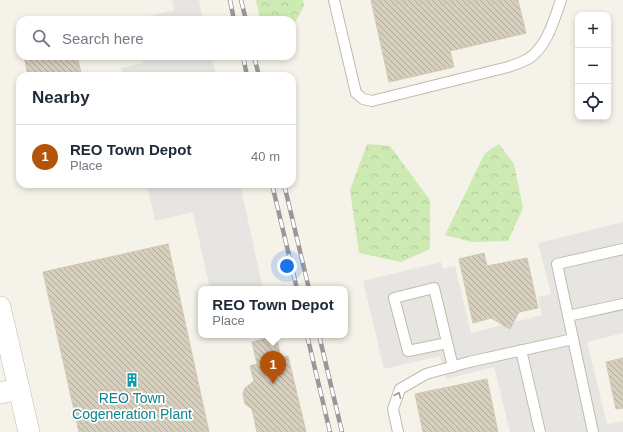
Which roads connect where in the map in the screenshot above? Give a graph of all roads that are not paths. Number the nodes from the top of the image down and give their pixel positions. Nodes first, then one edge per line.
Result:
1 (334, 0) edge
2 (554, 0) edge
3 (561, 0) edge
4 (556, 12) junction
5 (623, 249) edge
6 (623, 304) edge
7 (0, 307) edge
8 (568, 316) junction
9 (573, 339) junction
10 (447, 342) junction
11 (521, 350) junction
12 (453, 367) junction
13 (9, 391) edge
14 (29, 432) edge
15 (398, 432) edge
16 (540, 432) edge
17 (593, 432) edge

1 - 4 lane
2 - 4 lane
3 - 4 lane
5 - 8 lane
6 - 8 lane
7 - 13 street
8 - 9 lane
9 - 11 lane
9 - 17 lane
10 - 10 lane
10 - 12 lane
11 - 12 lane
11 - 16 lane
15 -> 12 lane
13 - 14 street

